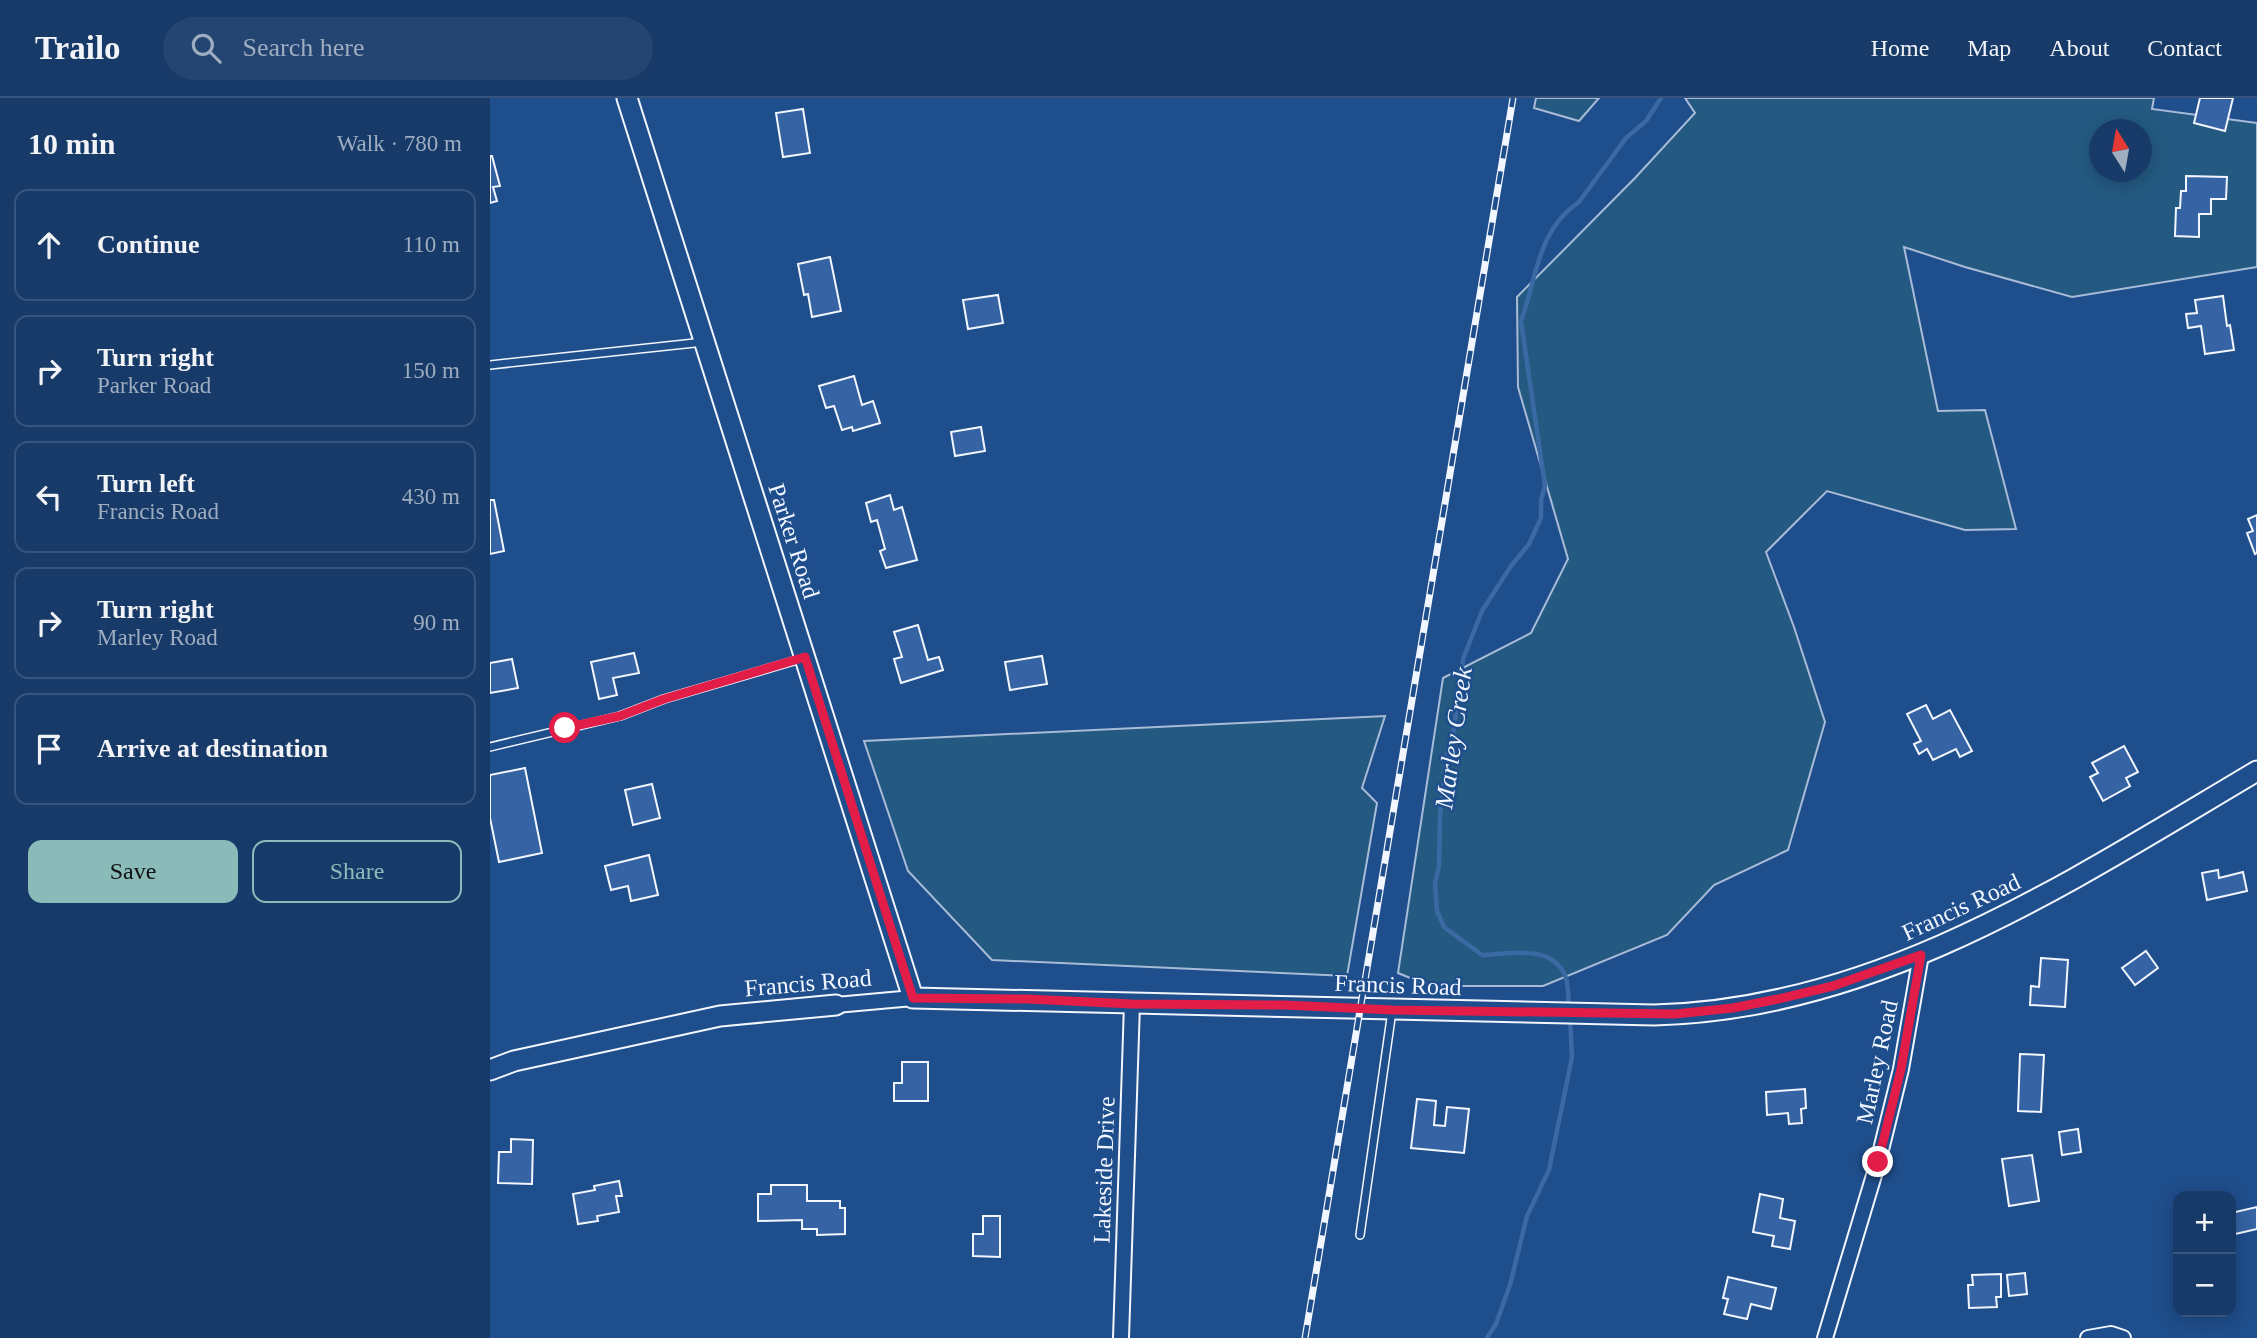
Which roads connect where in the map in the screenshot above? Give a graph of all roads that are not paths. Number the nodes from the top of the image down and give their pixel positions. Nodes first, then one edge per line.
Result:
1 (627, 98) edge
2 (705, 342) junction
3 (490, 365) edge
4 (805, 657) junction
5 (490, 747) edge
6 (2257, 771) edge
7 (1921, 955) junction
8 (913, 998) junction
9 (1132, 1004) junction
10 (836, 1005) joint
11 (1393, 1010) junction
12 (490, 1070) edge
13 (1360, 1235) dead end
14 (1121, 1338) edge
15 (1825, 1338) edge
16 (2088, 1338) edge
17 (2123, 1338) edge

1 - 2 street, Parker Road
2 - 3 lane
2 - 4 street, Parker Road
4 - 5 lane
4 - 8 street, Parker Road
6 - 7 street, Francis Road
7 - 11 street, Francis Road
7 - 15 street, Marley Road
8 - 9 street, Francis Road
8 - 10 street, Francis Road
9 - 11 street, Francis Road
9 - 14 street, Lakeside Drive
10 - 12 street, Francis Road
11 - 13 lane
16 - 17 street

